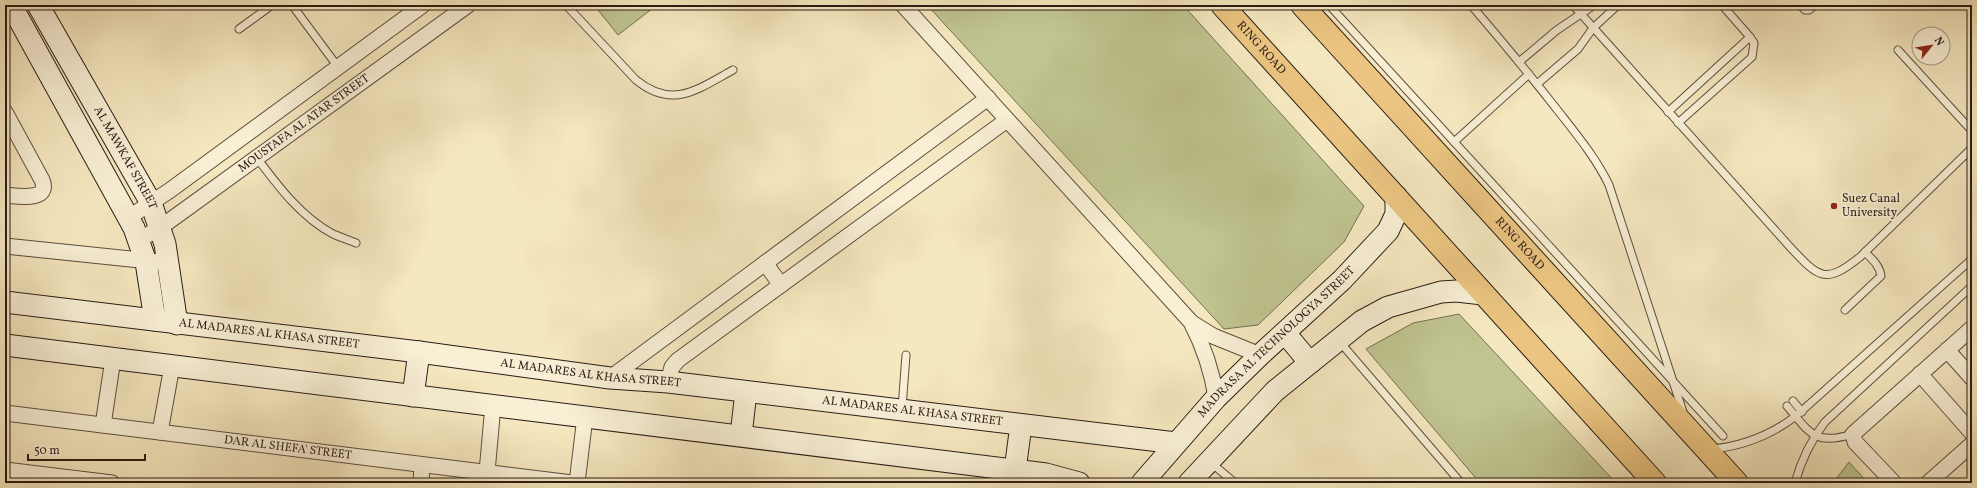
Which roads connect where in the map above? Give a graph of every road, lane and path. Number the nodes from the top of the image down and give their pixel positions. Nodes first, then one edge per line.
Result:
1 (11, 5) edge
2 (38, 5) edge
3 (272, 5) edge
4 (292, 5) edge
5 (423, 5) edge
6 (468, 5) edge
7 (566, 5) edge
8 (903, 5) edge
9 (1222, 5) edge
10 (1302, 5) edge
11 (1329, 5) edge
12 (1471, 5) edge
13 (1573, 5) edge
14 (1594, 5) edge
15 (1618, 5) edge
16 (1722, 5) edge
17 (1800, 5) edge
18 (1815, 5) edge
19 (1581, 14) junction
20 (408, 16) junction
21 (1593, 28) junction
22 (239, 29) dead end
23 (423, 37) junction
24 (1750, 37) junction
25 (1898, 50) dead end
26 (1519, 62) junction
27 (338, 67) junction
28 (733, 70) dead end
29 (1529, 74) junction
30 (1537, 84) junction
31 (988, 98) junction
32 (5, 112) edge
33 (1668, 112) junction
34 (1007, 120) junction
35 (1678, 123) junction
36 (1972, 131) edge
37 (1454, 142) junction
38 (1972, 148) edge
39 (257, 158) junction
40 (5, 195) edge
41 (1396, 196) junction
42 (151, 203) junction
43 (128, 218) junction
44 (161, 227) junction
45 (139, 240) junction
46 (356, 242) dead end
47 (5, 246) edge
48 (1865, 252) junction
49 (1972, 259) edge
50 (146, 262) junction
51 (765, 263) junction
52 (169, 264) junction
53 (781, 285) junction
54 (1972, 286) edge
55 (1483, 294) junction
56 (5, 302) edge
57 (1845, 310) dead end
58 (155, 320) junction
59 (1191, 322) junction
60 (177, 324) junction
61 (1972, 328) edge
62 (1285, 333) junction
63 (1338, 340) junction
64 (5, 345) edge
65 (1947, 350) junction
66 (419, 352) junction
67 (906, 355) dead end
68 (1260, 355) junction
69 (113, 359) junction
70 (1310, 363) junction
71 (172, 366) junction
72 (1920, 374) junction
73 (610, 378) junction
74 (1972, 378) edge
75 (1673, 381) junction
76 (668, 382) junction
77 (746, 392) junction
78 (413, 396) junction
79 (1216, 398) junction
80 (1790, 403) dead end
81 (493, 405) junction
82 (902, 410) junction
83 (5, 412) edge
84 (1799, 414) junction
85 (585, 417) junction
86 (103, 425) junction
87 (1021, 425) junction
88 (160, 432) junction
89 (1690, 432) junction
90 (1972, 433) edge
91 (1853, 434) junction
92 (741, 435) junction
93 (1815, 436) junction
94 (1715, 442) junction
95 (1176, 443) junction
96 (1972, 444) edge
97 (1208, 460) junction
98 (422, 464) junction
99 (5, 470) edge
100 (1015, 470) junction
101 (487, 472) junction
102 (65, 480) edge
103 (94, 482) edge
104 (112, 483) edge
105 (421, 483) edge
106 (572, 483) edge
107 (577, 483) edge
108 (1079, 483) edge
109 (1142, 483) edge
110 (1189, 483) edge
111 (1234, 483) edge
112 (1461, 483) edge
113 (1655, 483) edge
114 (1737, 483) edge
115 (1795, 483) edge
116 (1894, 483) edge
117 (1928, 483) edge

1 - 43 street
2 - 42 street, AL MAWKAF STREET
3 - 22 lane
4 - 27 lane
5 - 20 street
6 - 23 street, MOUSTAFA AL ATAR STREET
7 - 28 lane
8 - 31 street
9 - 41 main road, RING ROAD
10 - 89 main road, RING ROAD
11 - 37 lane
12 - 26 lane
13 - 19 lane
14 - 19 lane
15 - 21 lane
16 - 24 lane
17 - 18 lane
19 - 21 lane
19 - 26 lane
20 - 23 street
20 - 27 street
21 - 30 lane
21 - 33 lane
23 - 39 street, MOUSTAFA AL ATAR STREET
24 - 33 lane
24 - 35 lane
25 - 36 lane
26 - 29 lane
27 - 42 street
29 - 30 lane
29 - 37 lane
30 - 75 lane
31 - 34 street
31 - 51 street
32 - 40 street
33 - 35 lane
34 - 53 street
34 - 59 street
35 - 48 lane
37 - 75 lane
38 - 48 lane
39 - 44 street, MOUSTAFA AL ATAR STREET
39 - 46 lane
41 - 55 main road, RING ROAD
41 - 62 street, MADRASA AL TECHNOLOGYA STREET
42 - 43 street
42 - 44 street, AL MAWKAF STREET
43 - 45 street
44 - 45 street, MOUSTAFA AL ATAR STREET
44 - 52 street, AL MAWKAF STREET
45 - 50 street
47 - 50 street
48 - 57 lane
49 - 84 lane
50 - 52 street
50 - 58 street
51 - 53 street
51 - 73 street
52 - 60 street, AL MAWKAF STREET
53 - 76 street
54 - 93 lane
55 - 63 street
55 - 113 main road, RING ROAD
56 - 58 street, AL MADARES AL KHASA STREET
58 - 60 street, AL MADARES AL KHASA STREET
59 - 68 street
59 - 79 street
60 - 66 street, AL MADARES AL KHASA STREET
61 - 65 street
62 - 68 street, MADRASA AL TECHNOLOGYA STREET
62 - 70 street
63 - 70 street
63 - 112 lane
64 - 69 street
65 - 72 street
65 - 74 street
66 - 73 street, AL MADARES AL KHASA STREET
66 - 78 street
67 - 82 lane
68 - 79 street, MADRASA AL TECHNOLOGYA STREET
69 - 71 street
69 - 86 street
70 - 97 street
71 - 78 street
71 - 88 street
72 - 90 street
72 - 91 street
73 - 76 street, AL MADARES AL KHASA STREET
75 - 89 lane
75 - 94 lane
76 - 77 street, AL MADARES AL KHASA STREET
77 - 82 street, AL MADARES AL KHASA STREET
77 - 92 street
78 - 81 street
79 - 95 street, MADRASA AL TECHNOLOGYA STREET
80 - 84 lane
81 - 85 street
81 - 101 street
82 - 87 street, AL MADARES AL KHASA STREET
83 - 86 street, DAR AL SHEFA' STREET
84 - 93 lane
84 - 94 lane
85 - 92 street
85 - 107 street
86 - 88 street, DAR AL SHEFA' STREET
87 - 95 street, AL MADARES AL KHASA STREET
87 - 100 street
88 - 98 street, DAR AL SHEFA' STREET
89 - 94 main road, RING ROAD
91 - 93 lane
91 - 116 street
92 - 100 street
93 - 115 lane
94 - 114 main road, RING ROAD
95 - 109 street, MADRASA AL TECHNOLOGYA STREET
96 - 117 street
97 - 110 street
97 - 111 lane
98 - 101 street, DAR AL SHEFA' STREET
98 - 105 street
99 - 102 street
100 - 108 street
101 - 106 street, DAR AL SHEFA' STREET
102 - 103 street
103 - 104 street

